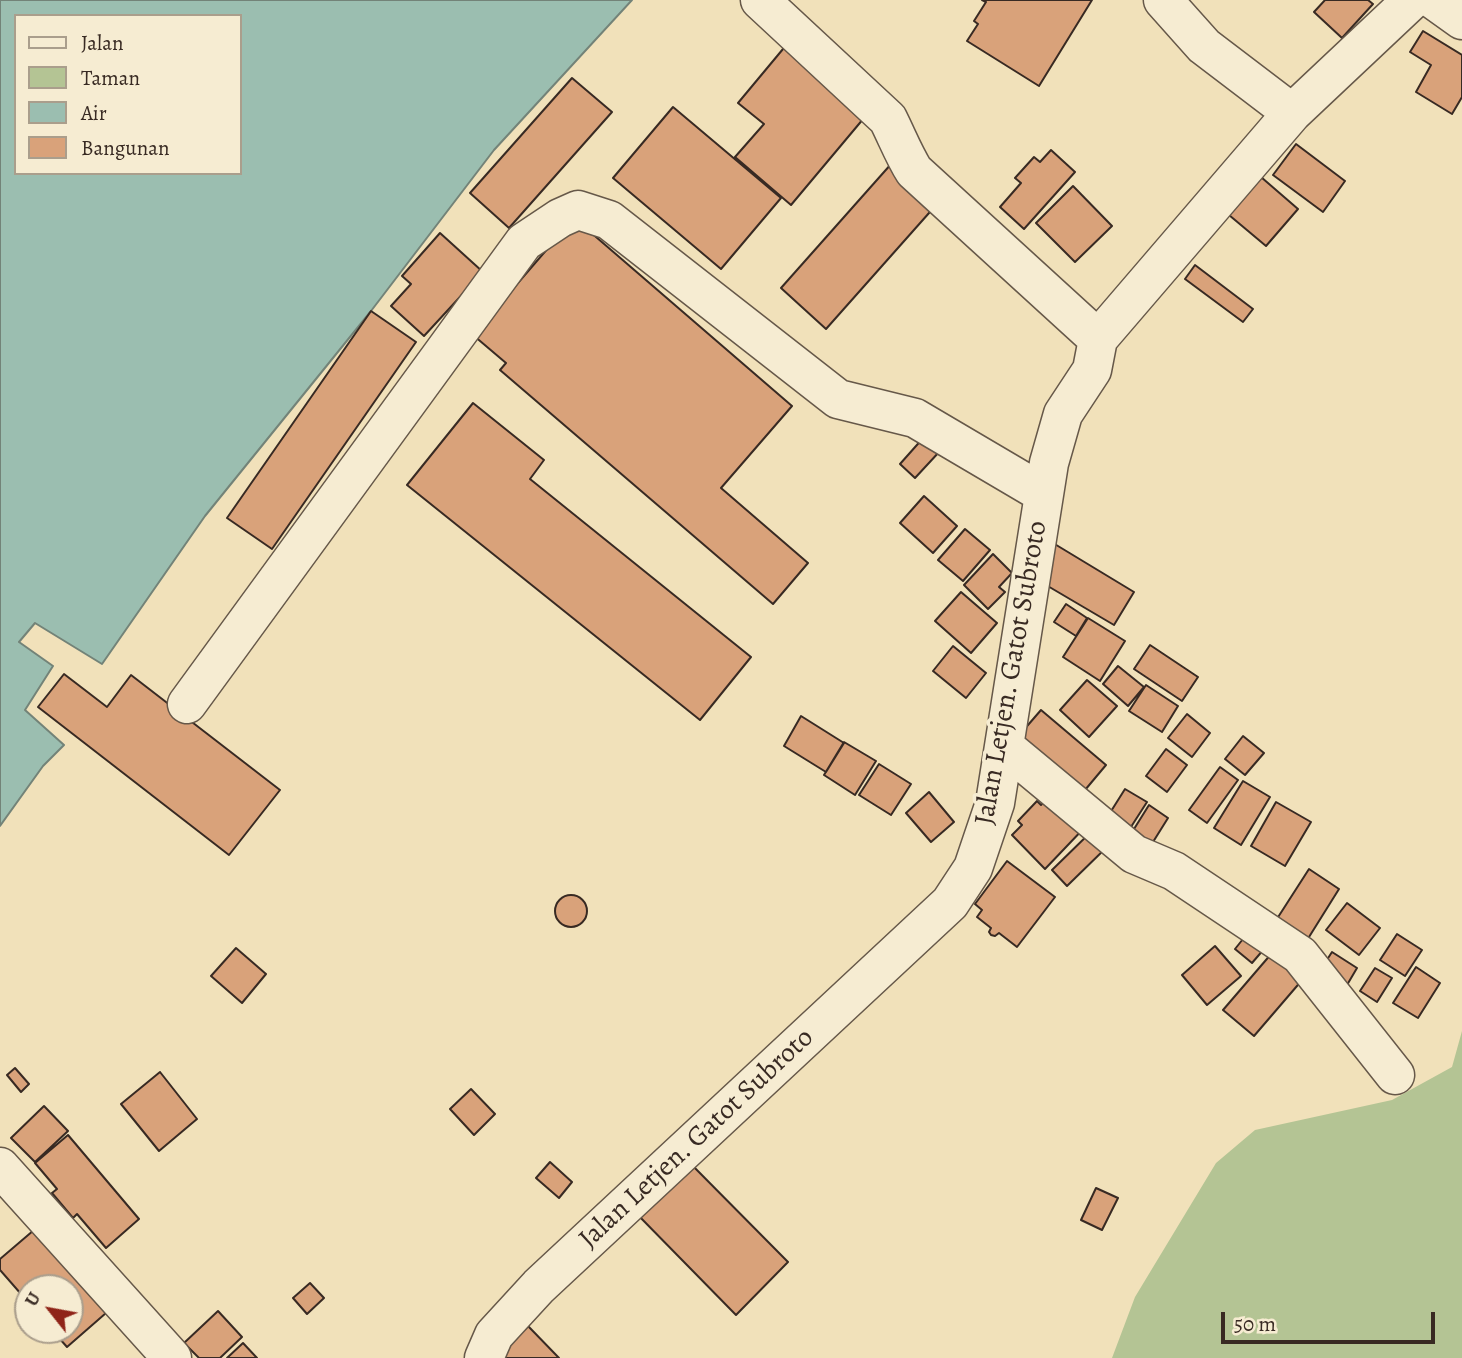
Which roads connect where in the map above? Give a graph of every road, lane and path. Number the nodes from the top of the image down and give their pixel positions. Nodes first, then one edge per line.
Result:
1 (760, 0) edge
2 (1163, 0) edge
3 (1412, 0) edge
4 (1434, 0) edge
5 (1462, 19) edge
6 (1293, 113) junction
7 (1098, 339) junction
8 (1044, 494) junction
9 (187, 704) dead end
10 (1005, 747) junction
11 (1395, 1075) dead end
12 (0, 1167) edge
13 (172, 1358) edge
14 (484, 1358) edge

1 - 7 street
2 - 6 street
3 - 6 street, Jalan Letjen. Gatot Subroto
4 - 5 street
6 - 7 street, Jalan Letjen. Gatot Subroto
7 - 8 street, Jalan Letjen. Gatot Subroto
8 - 9 street
8 - 10 street, Jalan Letjen. Gatot Subroto
10 - 11 street
10 - 14 street, Jalan Letjen. Gatot Subroto
12 - 13 street

